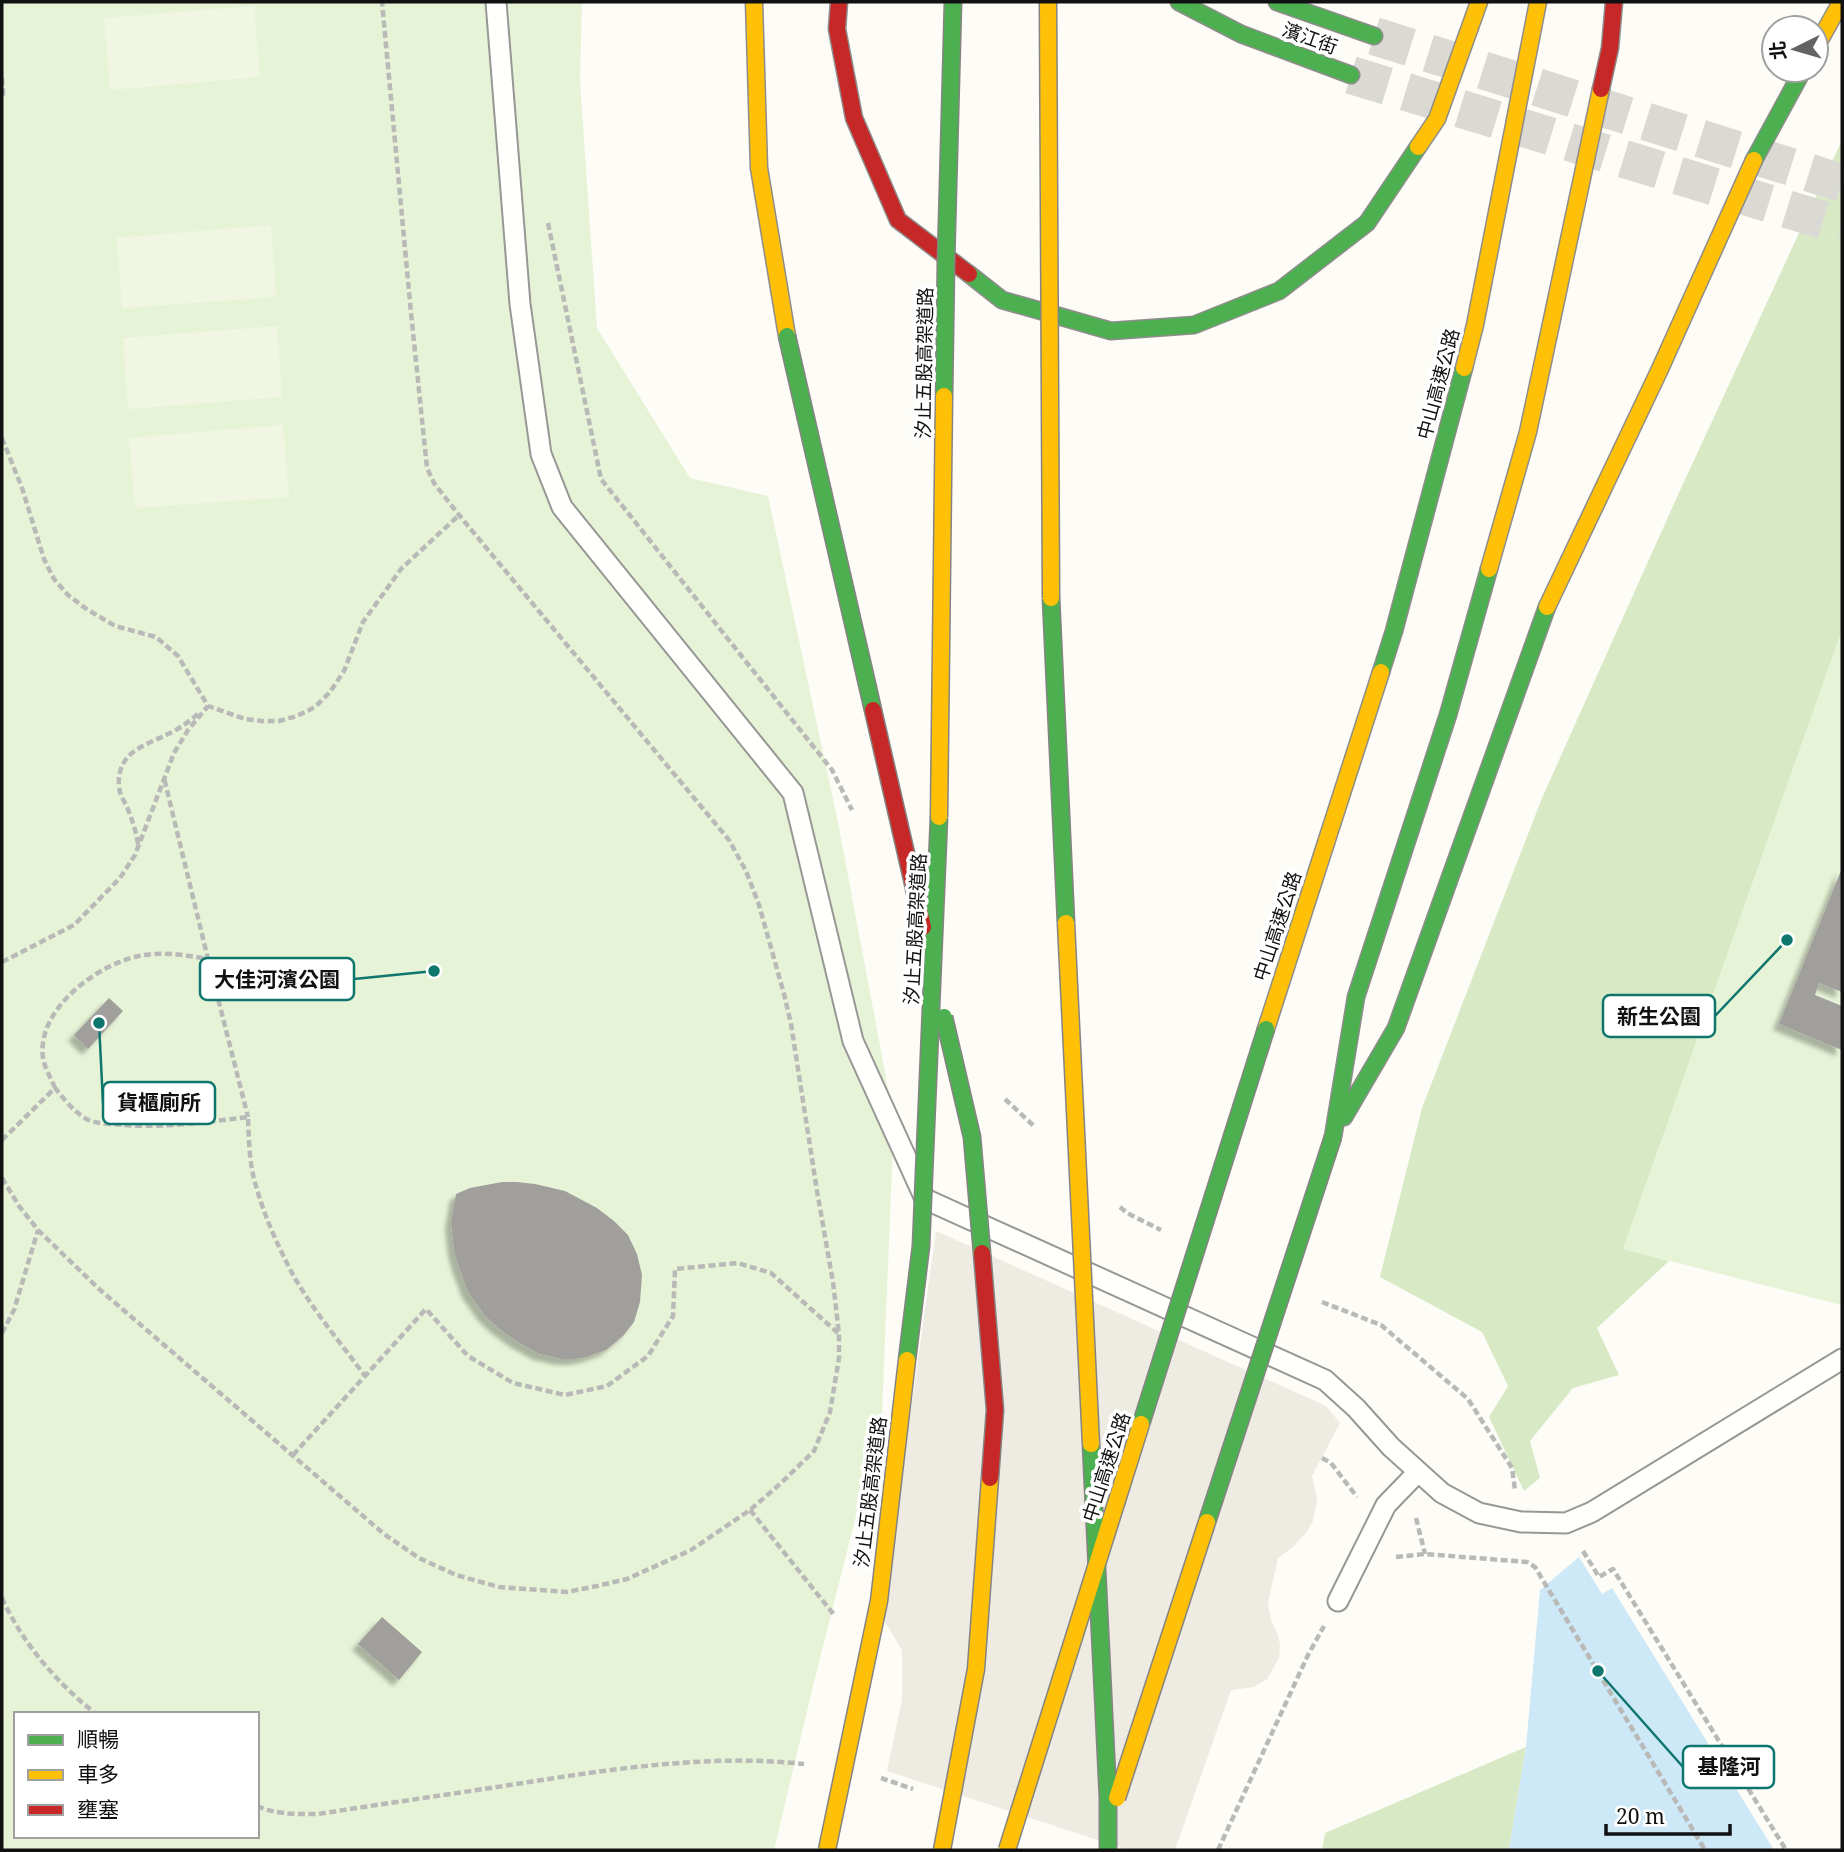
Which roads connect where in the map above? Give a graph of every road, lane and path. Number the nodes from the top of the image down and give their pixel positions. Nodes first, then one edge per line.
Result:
1 (383, 2) edge
2 (496, 2) edge
3 (754, 2) edge
4 (839, 2) edge
5 (953, 2) edge
6 (1048, 2) edge
7 (1180, 2) edge
8 (1277, 2) edge
9 (1479, 2) edge
10 (1538, 2) edge
11 (1615, 2) edge
12 (1841, 2) edge
13 (1830, 22) edge
14 (1374, 36) tunnel mouth
15 (1351, 75) tunnel mouth
16 (2, 78) edge
17 (1795, 84) edge
18 (2, 99) edge
19 (2, 438) edge
20 (459, 515) junction
21 (208, 706) junction
22 (164, 778) junction
23 (138, 846) junction
24 (208, 959) junction
25 (2, 962) edge
26 (55, 1088) junction
27 (248, 1117) junction
28 (1333, 1137) junction
29 (2, 1140) edge
30 (2, 1178) edge
31 (38, 1230) junction
32 (2, 1333) edge
33 (839, 1334) junction
34 (1842, 1359) edge
35 (365, 1376) junction
36 (293, 1455) junction
37 (1322, 1458) dead end
38 (1418, 1472) junction
39 (1377, 1522) junction
40 (1566, 1523) junction
41 (1393, 1557) dead end
42 (2, 1598) edge
43 (1338, 1601) joint
44 (94, 1712) edge
45 (813, 1765) dead end
46 (259, 1807) edge
47 (827, 1850) edge
48 (942, 1850) edge
49 (1007, 1850) edge
50 (1100, 1850) edge
51 (1108, 1850) edge
52 (1218, 1850) edge
53 (1705, 1850) edge
54 (1786, 1850) edge

1 - 20 path
2 - 38 lane
3 - 48 main road, bridge
4 - 9 main road
5 - 47 main road, 汐止五股高架道路, bridge
6 - 51 main road, bridge
7 - 15 main road, 濱江街
8 - 14 main road, 濱江街
10 - 49 main road, 中山高速公路, bridge
11 - 28 main road
12 - 13 main road
16 - 18 path
17 - 28 main road
19 - 21 path
20 - 21 path
20 - 33 path
21 - 22 path
21 - 23 path
22 - 23 path
22 - 24 path
23 - 25 path
24 - 26 path
24 - 27 path
26 - 27 path
26 - 29 path
27 - 35 path
28 - 50 main road, bridge
30 - 31 path
31 - 32 path
31 - 36 path
33 - 35 path
33 - 36 path
34 - 40 lane
35 - 36 path
37 - 39 path
38 - 39 lane
38 - 40 lane
39 - 43 lane
40 - 54 path
41 - 53 path
42 - 44 path
43 - 52 path
45 - 46 path

